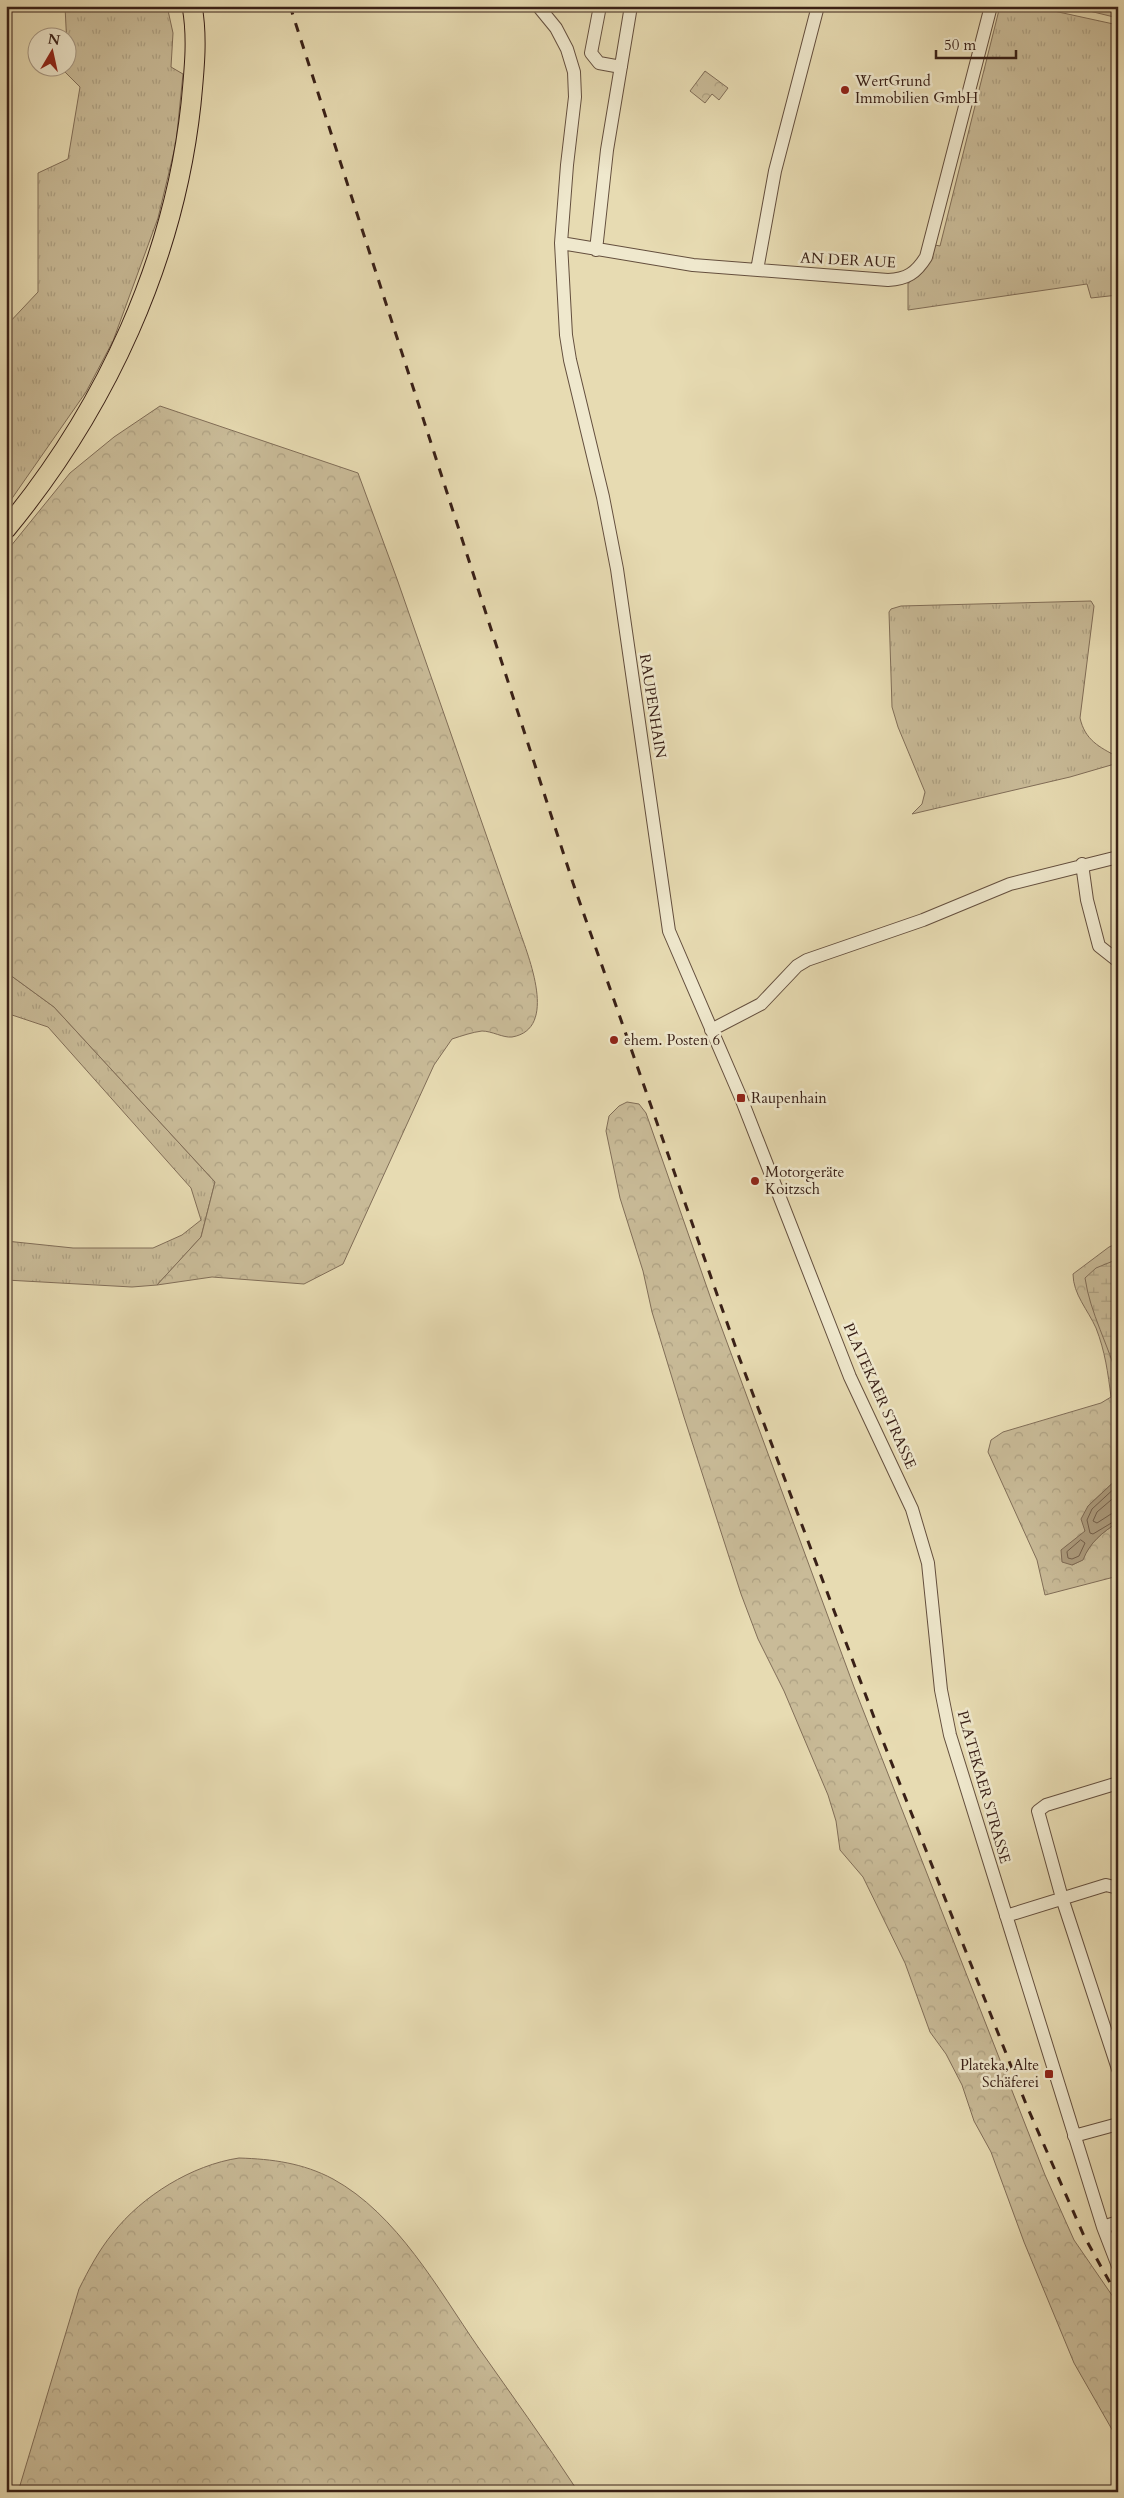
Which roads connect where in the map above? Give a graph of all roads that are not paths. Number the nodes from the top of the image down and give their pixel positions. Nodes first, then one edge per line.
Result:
1 (192, 6) edge
2 (538, 6) edge
3 (600, 6) edge
4 (631, 6) edge
5 (818, 6) edge
6 (991, 6) edge
7 (620, 67) junction
8 (561, 243) junction
9 (596, 250) junction
10 (757, 270) junction
11 (6, 529) edge
12 (1118, 857) edge
13 (1082, 864) junction
14 (1118, 961) edge
15 (711, 1030) junction
16 (795, 1234) joint
17 (1118, 1783) edge
18 (1118, 1877) edge
19 (1112, 1887) edge
20 (1062, 1898) junction
21 (1006, 1916) junction
22 (1118, 2069) edge
23 (1118, 2124) edge
24 (1074, 2136) junction
25 (1118, 2222) edge
26 (1103, 2227) junction
27 (1118, 2266) edge

1 - 11 main road
2 - 8 street, RAUPENHAIN
3 - 7 street
4 - 7 street
5 - 10 street
6 - 10 street, AN DER AUE
7 - 9 street
8 - 9 street, AN DER AUE
8 - 15 street, RAUPENHAIN
9 - 10 street, AN DER AUE
12 - 13 street
13 - 14 street
13 - 15 street
15 - 16 street, RAUPENHAIN
16 - 21 street, PLATEKAER STRASSE
17 - 20 street
18 - 19 street
19 - 20 street
20 - 21 street
20 - 22 street
21 - 24 street, PLATEKAER STRASSE
23 - 24 street
24 - 26 street, PLATEKAER STRASSE
25 - 26 street
26 - 27 street, PLATEKAER STRASSE

